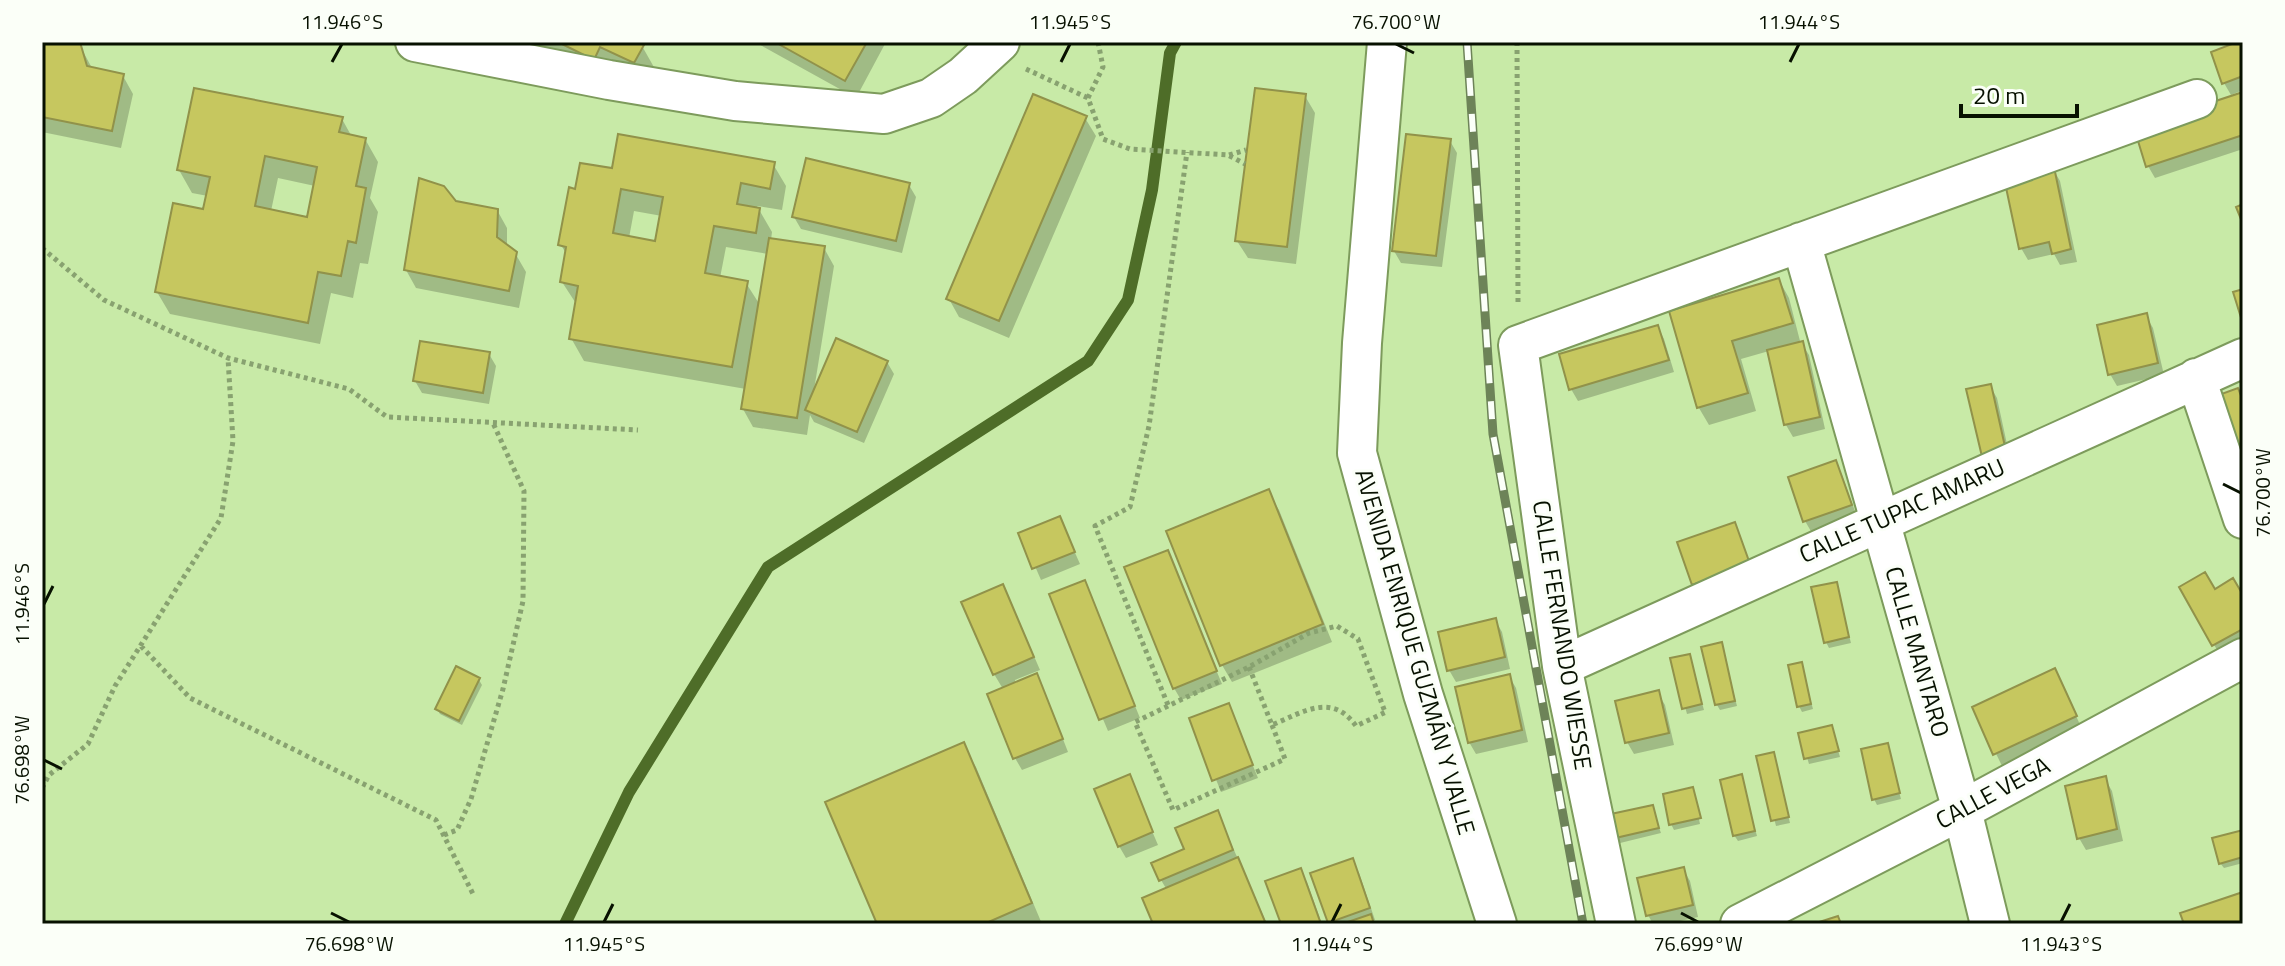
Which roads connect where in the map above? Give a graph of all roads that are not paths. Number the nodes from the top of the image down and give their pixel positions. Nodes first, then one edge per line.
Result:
1 (415, 42) edge
2 (1387, 42) edge
3 (994, 47) edge
4 (2197, 99) dead end
5 (1801, 242) junction
6 (2243, 358) edge
7 (2196, 378) junction
8 (2243, 519) edge
9 (1880, 520) junction
10 (2243, 658) edge
11 (1562, 666) junction
12 (1962, 810) junction
13 (1497, 924) edge
14 (1616, 924) edge
15 (1740, 924) edge
16 (1990, 924) edge

1 - 3 street
2 - 13 street, AVENIDA ENRIQUE GUZMÁN Y VALLE
4 - 5 street
5 - 9 street, CALLE MANTARO
5 - 11 street, CALLE FERNANDO WIESSE
6 - 7 street, CALLE TUPAC AMARU
7 - 8 street
7 - 9 street, CALLE TUPAC AMARU
9 - 11 street, CALLE TUPAC AMARU
9 - 12 street, CALLE MANTARO
10 - 12 street, CALLE VEGA
11 - 14 street, CALLE FERNANDO WIESSE
12 - 15 street, CALLE VEGA
12 - 16 street, CALLE MANTARO

